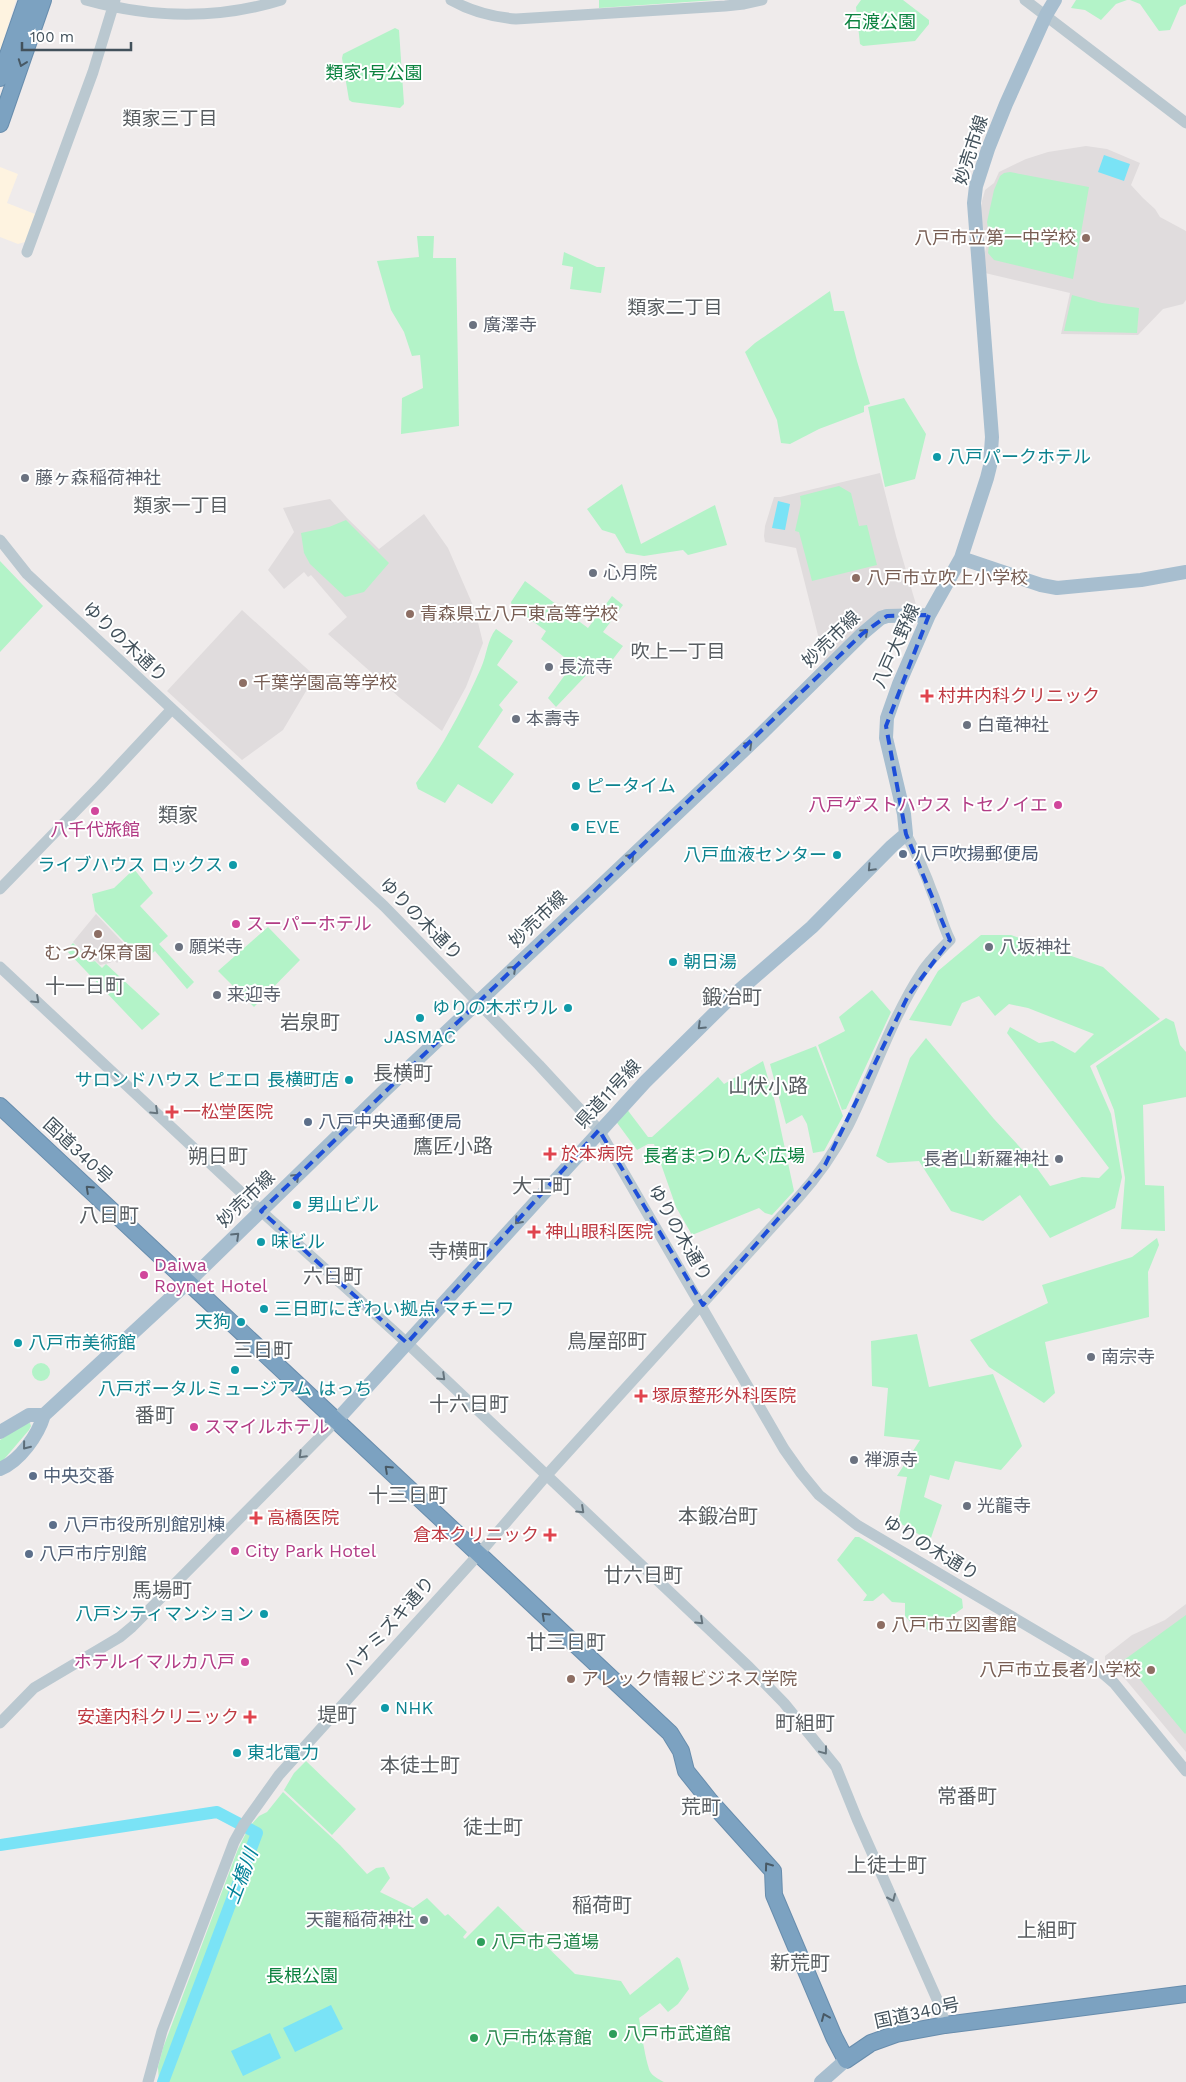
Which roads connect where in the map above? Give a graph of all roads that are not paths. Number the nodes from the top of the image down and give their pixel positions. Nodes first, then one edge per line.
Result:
1 (27, 0) edge
2 (43, 0) edge
3 (86, 0) edge
4 (281, 0) edge
5 (451, 0) edge
6 (762, 0) edge
7 (1025, 0) edge
8 (1055, 0) edge
9 (114, 4) edge
10 (1046, 15) junction
11 (0, 78) edge
12 (1186, 123) edge
13 (0, 124) edge
14 (27, 252) dead end
15 (0, 540) edge
16 (960, 558) junction
17 (1186, 572) edge
18 (929, 615) junction
19 (171, 710) junction
20 (906, 834) junction
21 (0, 889) edge
22 (0, 967) edge
23 (478, 1002) junction
24 (0, 1106) edge
25 (599, 1130) junction
26 (261, 1211) junction
27 (188, 1282) junction
28 (703, 1305) junction
29 (407, 1343) junction
30 (44, 1415) junction
31 (337, 1420) junction
32 (0, 1432) edge
33 (0, 1469) edge
34 (546, 1476) junction
35 (479, 1554) junction
36 (0, 1723) edge
37 (1186, 1771) edge
38 (1186, 1994) edge
39 (945, 2025) junction
40 (846, 2060) junction
41 (148, 2082) edge
42 (821, 2082) edge

1 - 11 highway
2 -> 13 highway
3 - 9 street
4 - 9 street
5 - 6 street
7 - 10 street
8 - 10 main road, 妙売市線
9 - 14 street
10 - 12 street
10 - 16 main road, 妙売市線
15 - 19 street, ゆりの木通り
16 - 17 main road
16 - 18 main road, 八戸大野線
18 - 20 main road, 八戸大野線
23 -> 18 main road, 妙売市線
19 - 21 street
19 - 23 street, ゆりの木通り
20 -> 25 main road, 県道11号線
20 - 28 street, ハナミズキ通り
22 -> 26 street
23 - 25 street, ゆりの木通り
26 -> 23 main road, 妙売市線
27 -> 24 highway, 国道340号
25 - 28 street, ゆりの木通り
25 -> 29 main road, 県道11号線
27 -> 26 main road, 妙売市線
26 - 29 street
27 - 30 main road, 妙売市線
27 - 31 highway, 国道340号
28 - 34 street, ハナミズキ通り
28 - 37 street, ゆりの木通り
29 - 31 main road, 県道11号線
29 -> 34 street
30 - 32 main road
30 -> 33 main road
35 -> 31 highway, 国道340号
31 -> 36 street
34 - 35 street, ハナミズキ通り
34 -> 39 street
40 -> 35 highway, 国道340号
35 - 41 street, ハナミズキ通り
38 - 39 highway, 国道340号
39 - 40 highway, 国道340号
40 - 42 main road

